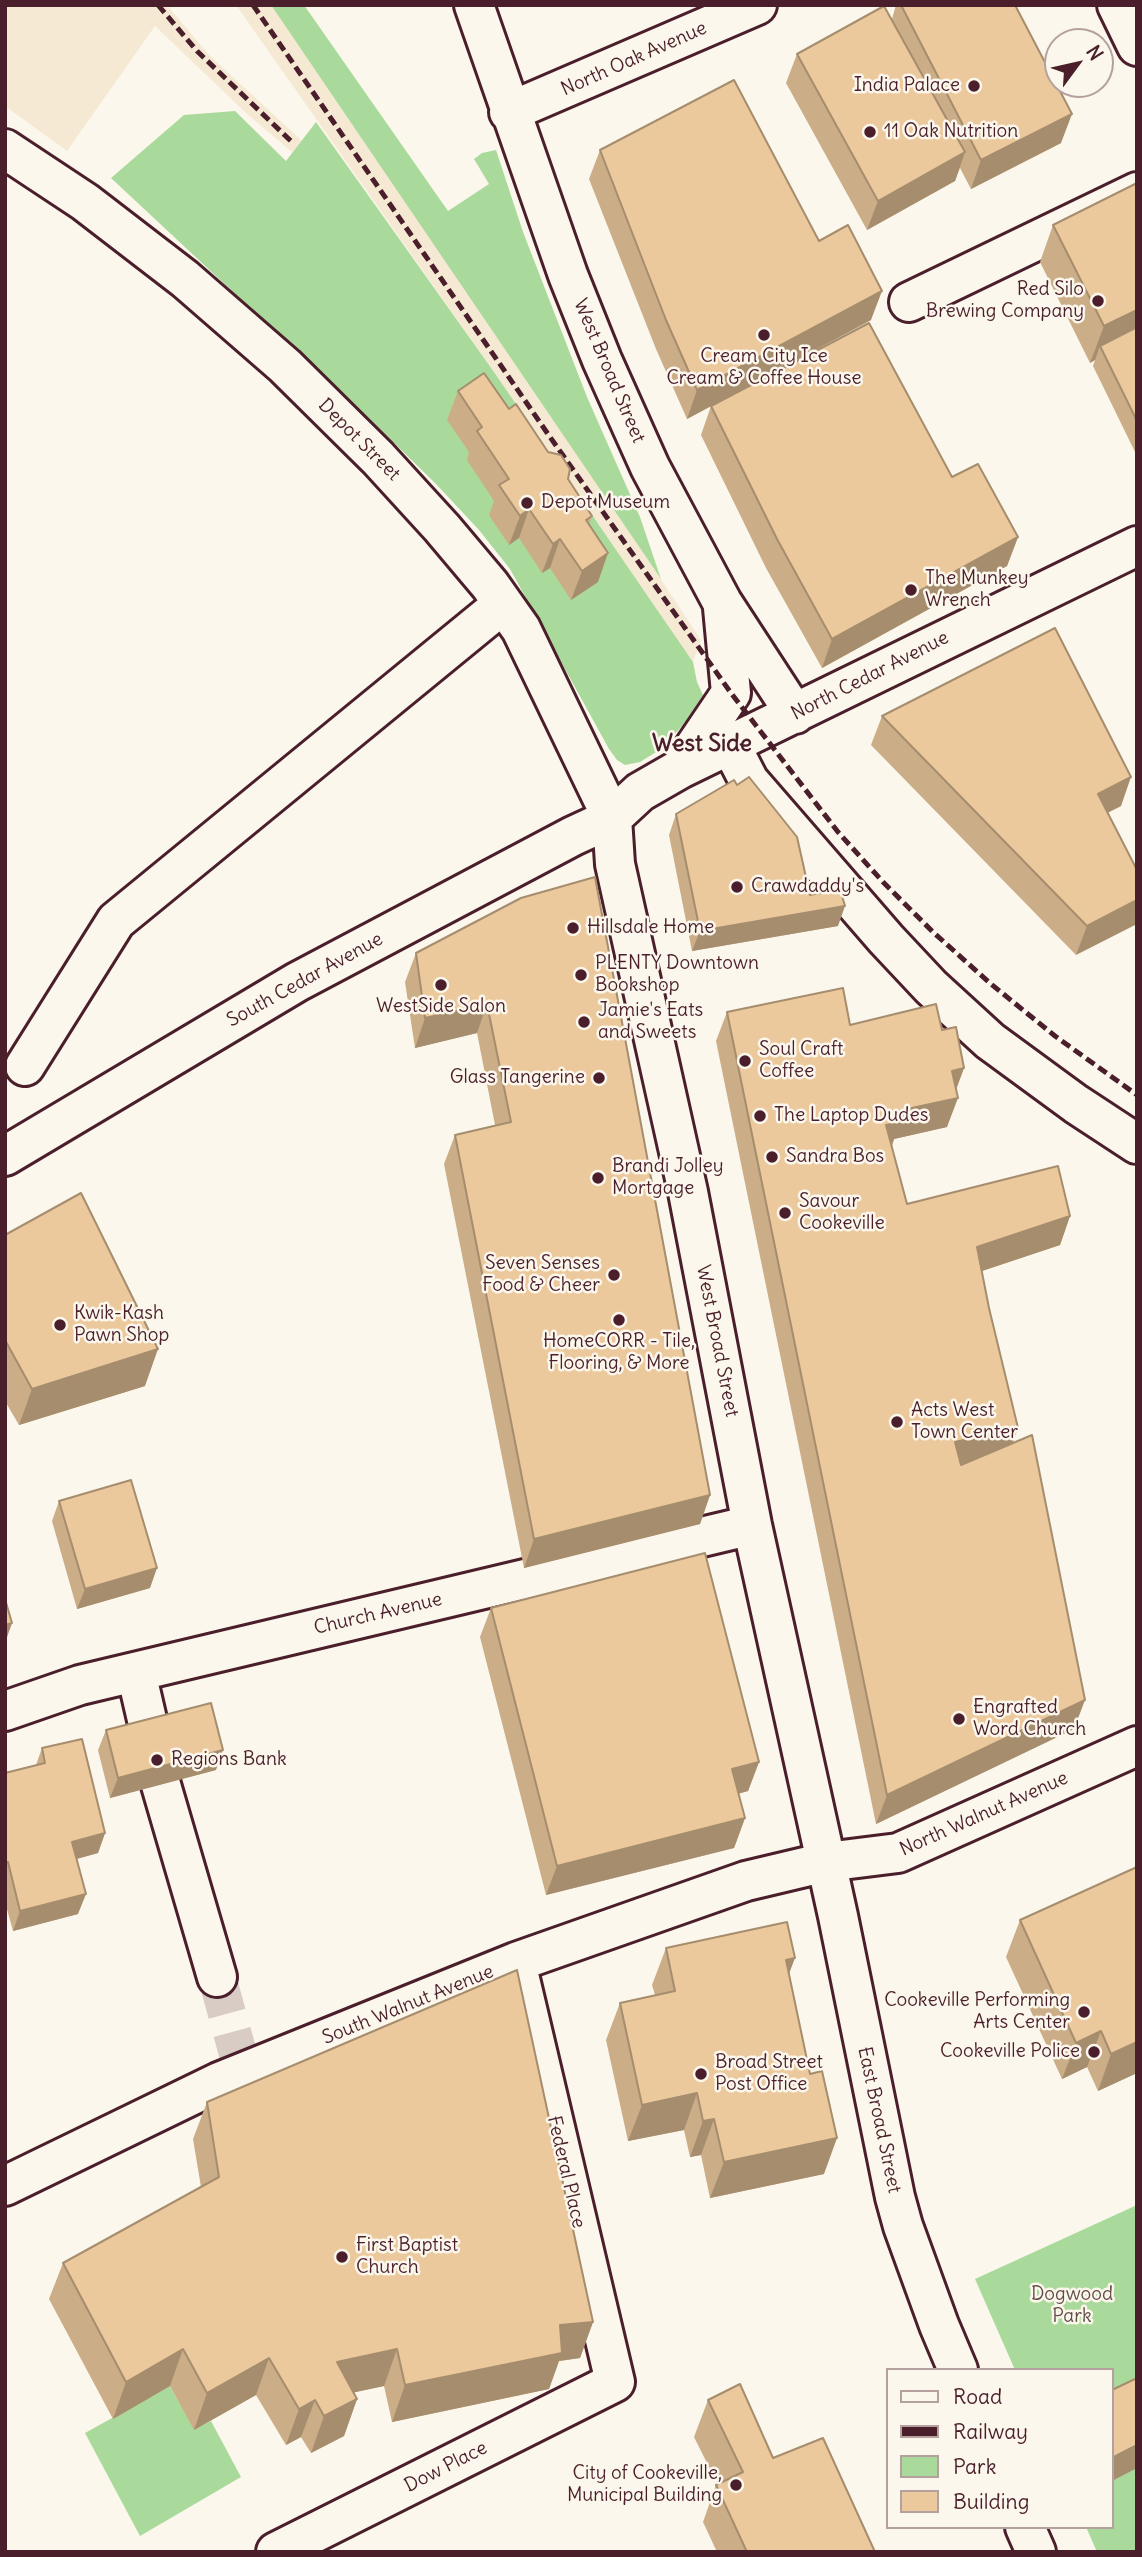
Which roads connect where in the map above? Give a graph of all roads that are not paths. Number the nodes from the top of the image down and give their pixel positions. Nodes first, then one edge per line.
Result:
1 (474, 5) edge
2 (757, 5) edge
3 (1117, 5) edge
4 (1137, 46) edge
5 (509, 112) junction
6 (8, 154) edge
7 (1137, 192) edge
8 (909, 302) dead end
9 (1137, 546) edge
10 (723, 602) junction
11 (503, 604) junction
12 (795, 714) junction
13 (730, 744) junction
14 (680, 769) junction
15 (612, 818) junction
16 (25, 1066) dead end
17 (1137, 1144) edge
18 (5, 1156) edge
19 (752, 1525) junction
20 (136, 1672) junction
21 (5, 1711) edge
22 (151, 1737) edge
23 (1137, 1746) edge
24 (161, 1785) edge
25 (826, 1862) junction
26 (516, 1962) junction
27 (217, 1977) tunnel mouth
28 (5, 2186) edge
29 (957, 2368) edge
30 (615, 2382) joint
31 (1026, 2529) edge
32 (276, 2552) edge
33 (1036, 2552) edge

1 - 5 street, West Broad Street
2 - 5 street, North Oak Avenue
3 - 4 street
5 - 10 street, West Broad Street
6 - 11 street, Depot Street
7 - 8 street
9 - 12 street, North Cedar Avenue
10 - 12 street, West Broad Street
10 - 14 street
11 - 15 street, Depot Street
11 - 16 street
12 - 13 street, North Cedar Avenue
13 - 14 street, North Cedar Avenue
13 - 17 street
14 - 15 street, North Cedar Avenue
15 - 18 street, South Cedar Avenue
15 - 19 street, West Broad Street
19 - 20 street, Church Avenue
19 - 25 street, West Broad Street
20 - 21 street, Church Avenue
20 - 22 street
23 - 25 street, North Walnut Avenue
24 - 27 street
25 - 26 street, South Walnut Avenue
25 - 29 street, East Broad Street
26 - 28 street, South Walnut Avenue
26 - 30 street, Federal Place
30 - 32 street, Dow Place
31 - 33 street

